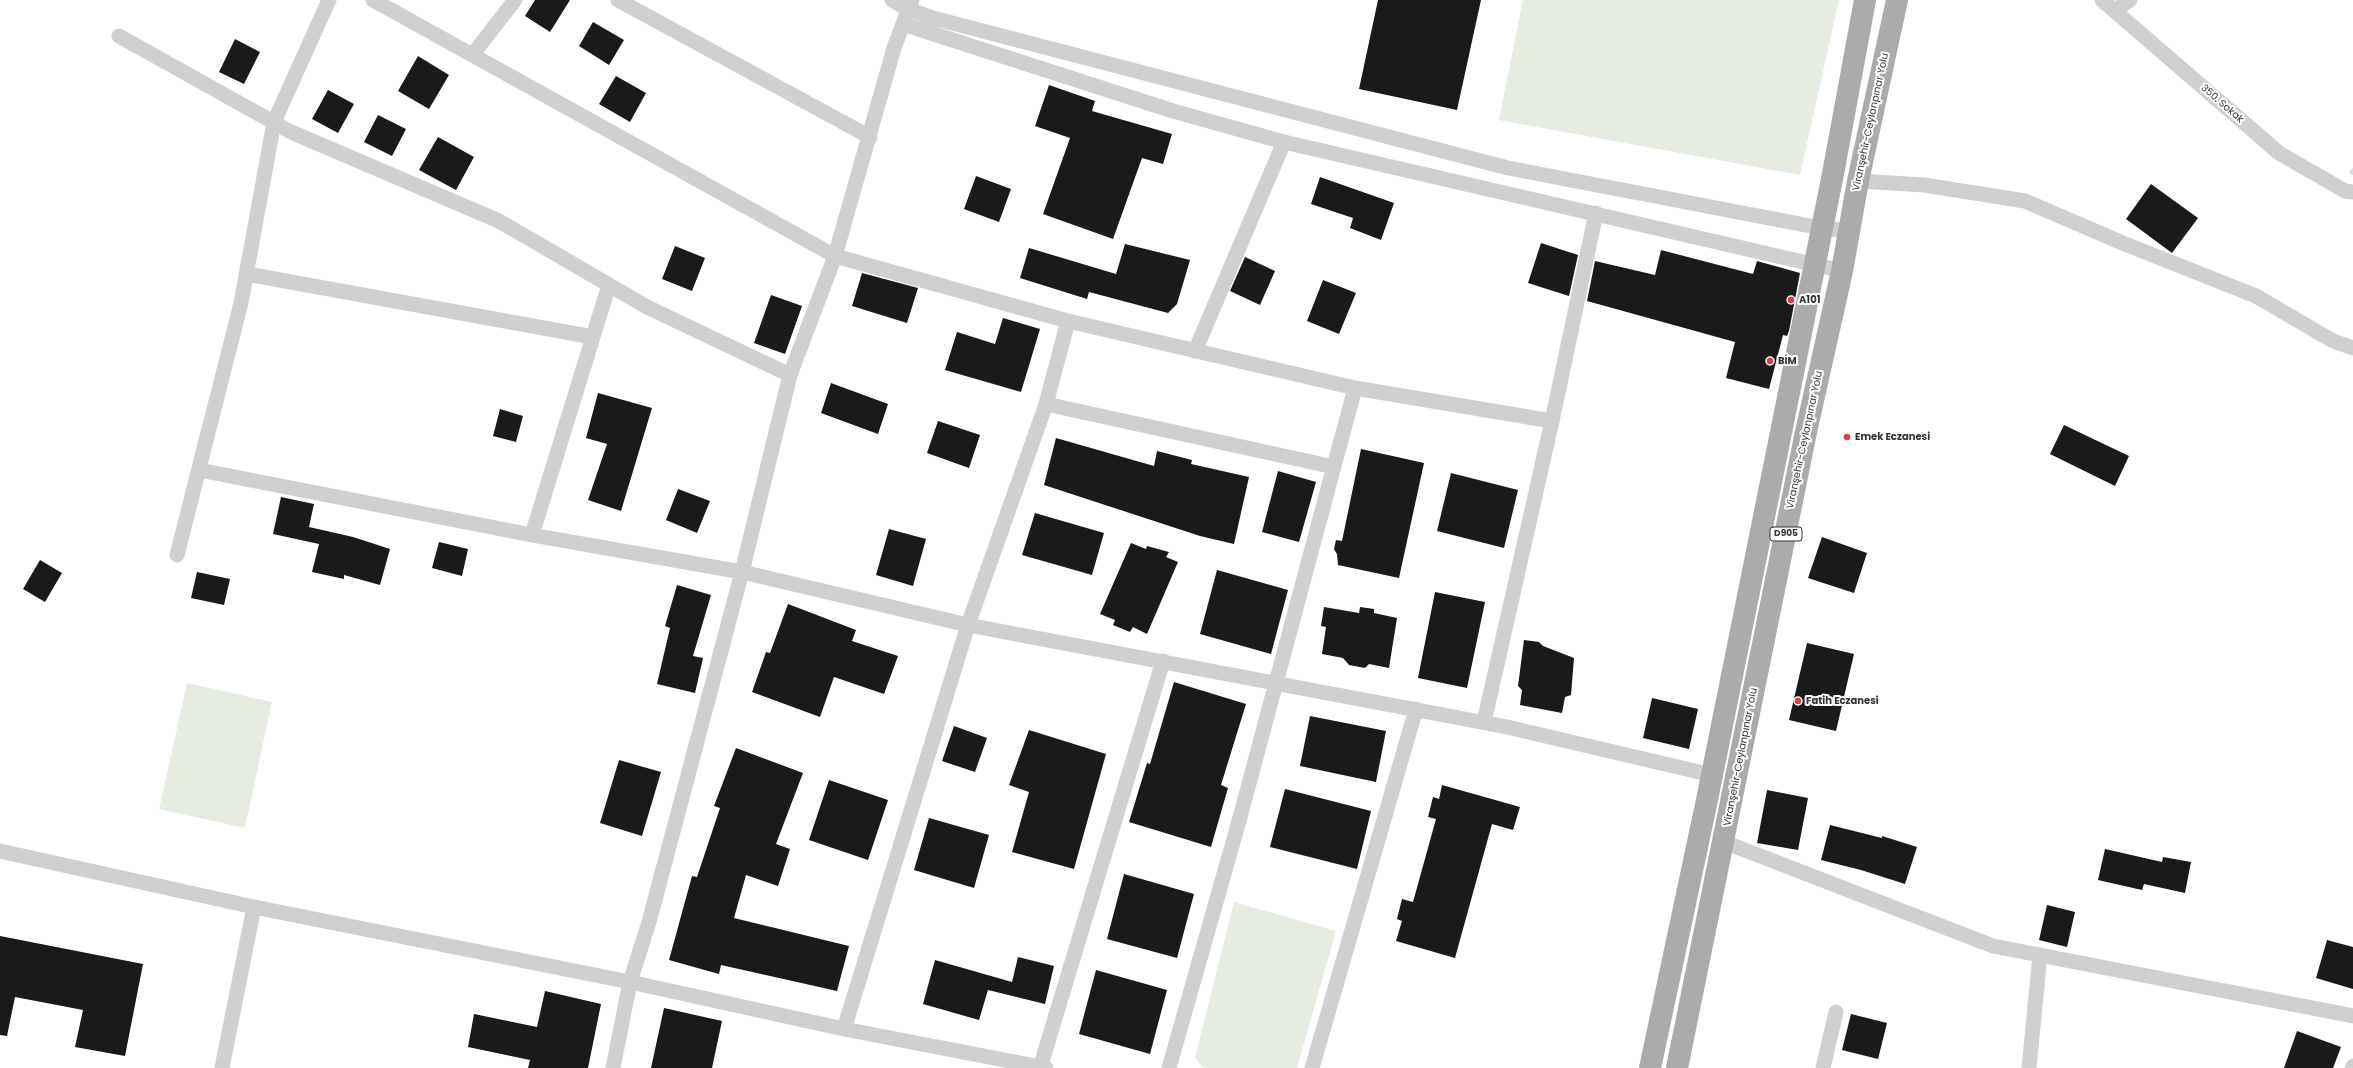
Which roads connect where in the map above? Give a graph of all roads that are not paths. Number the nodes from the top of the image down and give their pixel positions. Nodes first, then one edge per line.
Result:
1 (329, 0) edge
2 (373, 0) edge
3 (515, 0) edge
4 (618, 0) edge
5 (892, 0) edge
6 (1865, 0) edge
7 (1897, 0) edge
8 (2102, 0) edge
9 (2130, 0) edge
10 (910, 4) edge
11 (2115, 10) junction
12 (903, 24) junction
13 (118, 36) dead end
14 (473, 54) junction
15 (274, 122) junction
16 (870, 138) junction
17 (1284, 142) junction
18 (1858, 181) junction
19 (2353, 192) edge
20 (1596, 213) junction
21 (1821, 228) junction
22 (1849, 230) junction
23 (835, 256) junction
24 (1815, 264) junction
25 (1842, 271) junction
26 (246, 274) junction
27 (609, 285) junction
28 (1068, 321) junction
29 (593, 337) junction
30 (2353, 348) edge
31 (1195, 351) junction
32 (790, 375) junction
33 (1355, 388) junction
34 (1046, 404) junction
35 (1552, 421) junction
36 (1334, 466) junction
37 (199, 470) junction
38 (532, 535) junction
39 (177, 555) dead end
40 (742, 572) junction
41 (968, 625) junction
42 (1163, 661) junction
43 (1276, 682) junction
44 (1416, 709) junction
45 (1484, 722) junction
46 (1712, 775) junction
47 (1724, 842) junction
48 (0, 850) edge
49 (254, 907) junction
50 (2040, 956) junction
51 (630, 982) junction
52 (1836, 1012) dead end
53 (2353, 1016) edge
54 (844, 1029) junction
55 (222, 1068) edge
56 (613, 1068) edge
57 (1042, 1068) edge
58 (1169, 1068) edge
59 (1312, 1068) edge
60 (1650, 1068) edge
61 (1677, 1068) edge
62 (1823, 1068) edge
63 (2029, 1068) edge

1 - 15 street
2 - 14 street
3 - 14 street
4 - 16 street
5 - 10 street
6 - 21 main road, D905
7 - 18 main road, Viranşehir-Ceylanpınar Yolu / D905
8 - 11 street, 350. Sokak
9 - 11 street
10 - 12 street
10 - 21 street
11 - 19 street, 350. Sokak
12 - 16 street
12 - 17 street
13 - 15 street
14 - 23 street
15 - 26 street
15 - 27 street
16 - 23 street
17 - 20 street
17 - 31 street
18 - 22 main road, Viranşehir-Ceylanpınar Yolu / D905
18 - 30 street
20 - 24 street
20 - 35 street
21 - 22 street
21 - 24 main road, D905
22 - 25 main road, Viranşehir-Ceylanpınar Yolu / D905
23 - 28 street
23 - 32 street
24 - 25 street
24 - 46 main road, D905
25 - 47 main road, Viranşehir-Ceylanpınar Yolu / D905
26 - 29 street
26 - 37 street
27 - 29 street
27 - 32 street
28 - 31 street
28 - 34 street
29 - 38 street
31 - 33 street
32 - 40 street
33 - 35 street
33 - 36 street
34 - 36 street
34 - 41 street
35 - 45 street
36 - 43 street
37 - 38 street
37 - 39 street
38 - 40 street
40 - 41 street
40 - 51 street
41 - 42 street
41 - 54 street
42 - 43 street
42 - 57 street
43 - 44 street
43 - 58 street
44 - 45 street
44 - 59 street
45 - 46 street
46 - 60 main road, D905
47 - 50 street
47 - 61 main road, Viranşehir-Ceylanpınar Yolu / D905
48 - 49 street
49 - 51 street
49 - 55 street
50 - 53 street
50 - 63 street
51 - 54 street
51 - 56 street
52 - 62 street
54 - 57 street

